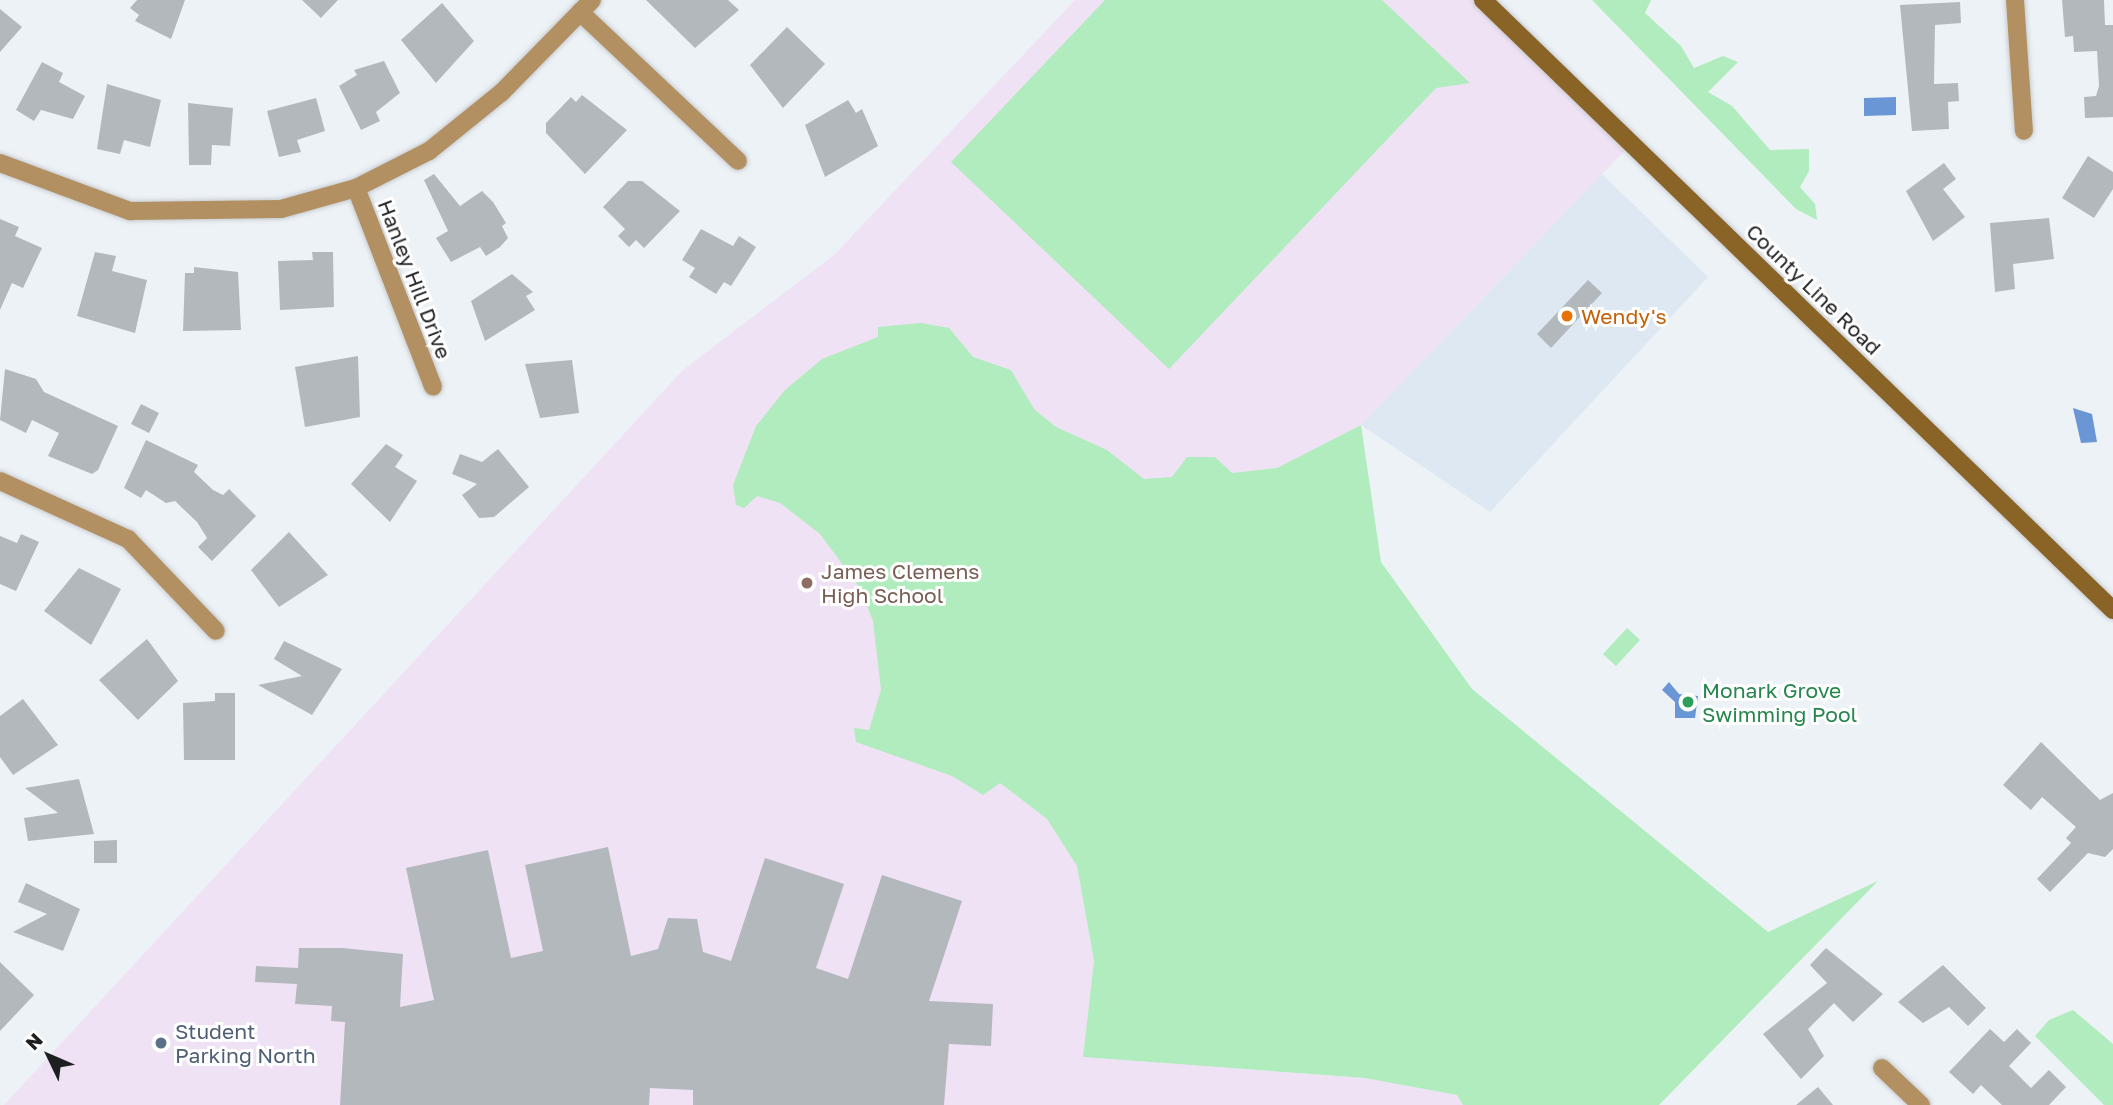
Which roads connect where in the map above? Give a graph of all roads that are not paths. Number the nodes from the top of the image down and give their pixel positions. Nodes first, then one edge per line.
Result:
1 (1483, 0) edge
2 (2015, 0) edge
3 (586, 6) edge
4 (2024, 131) dead end
5 (738, 162) dead end
6 (0, 163) edge
7 (356, 188) junction
8 (433, 387) dead end
9 (0, 481) edge
10 (2113, 610) edge
11 (216, 631) dead end
12 (1882, 1068) dead end
13 (1921, 1105) edge

1 - 10 main road, County Line Road
2 - 4 street
3 - 5 street
3 - 7 street
6 - 7 street
7 - 8 street, Hanley Hill Drive
9 - 11 street
12 - 13 street

